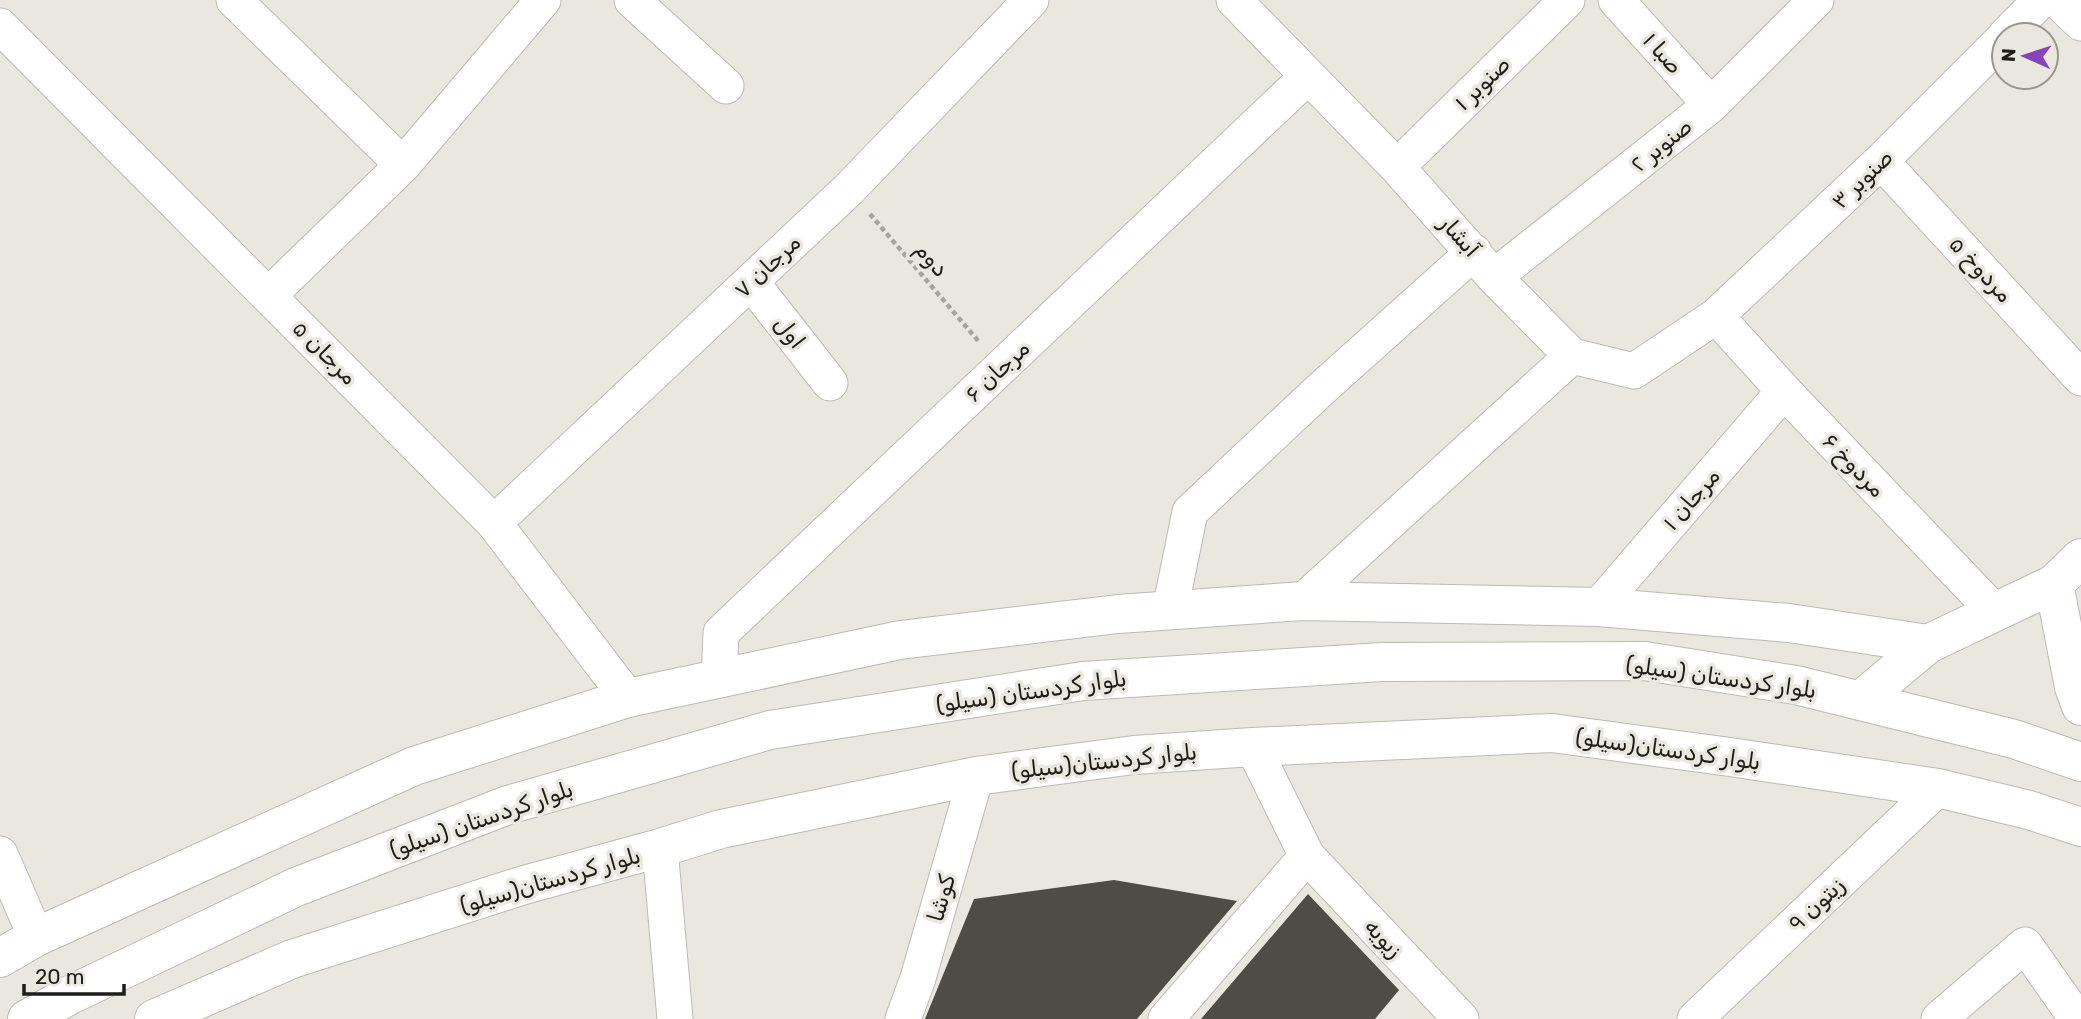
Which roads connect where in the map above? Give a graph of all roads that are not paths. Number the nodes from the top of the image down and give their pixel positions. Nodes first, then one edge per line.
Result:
1 (234, 0) edge
2 (544, 0) edge
3 (632, 0) edge
4 (1031, 0) edge
5 (1234, 0) edge
6 (1567, 0) edge
7 (1616, 0) edge
8 (2041, 0) edge
9 (2057, 0) edge
10 (1797, 6) edge
11 (2020, 21) edge
12 (2081, 23) edge
13 (0, 26) edge
14 (1990, 51) edge
15 (1307, 77) junction
16 (726, 86) dead end
17 (1711, 105) junction
18 (1881, 161) junction
19 (403, 165) junction
20 (1397, 167) junction
21 (1484, 264) junction
22 (751, 282) junction
23 (270, 295) junction
24 (1716, 316) junction
25 (1573, 356) junction
26 (2081, 378) edge
27 (830, 383) dead end
28 (1784, 391) junction
29 (494, 523) junction
30 (2081, 558) edge
31 (2054, 584) junction
32 (1303, 601) junction
33 (1598, 607) junction
34 (1170, 610) junction
35 (1995, 612) junction
36 (1927, 645) junction
37 (719, 680) junction
38 (628, 698) junction
39 (1861, 700) junction
40 (2081, 706) edge
41 (1252, 747) junction
42 (2081, 762) edge
43 (976, 776) junction
44 (1938, 788) junction
45 (2029, 810) junction
46 (2081, 827) edge
47 (2081, 845) edge
48 (660, 848) junction
49 (0, 854) edge
50 (1307, 856) junction
51 (36, 937) junction
52 (0, 958) edge
53 (1427, 1007) edge
54 (27, 1019) edge
55 (154, 1019) edge
56 (675, 1019) edge
57 (904, 1019) edge
58 (1166, 1019) edge
59 (1461, 1019) edge
60 (1695, 1019) edge
61 (1939, 1019) edge
62 (2077, 1019) edge

1 - 19 street
2 - 19 street
3 - 16 street
4 - 22 street, مرجان ۷
5 - 15 street, آبشار
6 - 20 street, صنوبر ۱
7 - 17 street, صبا ۱
8 - 11 street, صنوبر ۳
9 - 12 street
10 - 17 street, صنوبر ۲
13 - 23 street, مرجان ۵
14 - 18 street, صنوبر ۳
15 - 20 street, آبشار
15 - 37 street, مرجان ۶
17 - 21 street, صنوبر ۲
18 - 24 street, صنوبر ۳
18 - 26 street, مردوخ ۵
19 - 23 street
20 - 21 street, آبشار
21 - 25 street, آبشار
21 - 34 street, صنوبر ۲
22 - 27 street, اول
22 - 29 street, مرجان ۷
23 - 29 street, مرجان ۵
24 - 25 street
24 - 28 street, مردوخ ۶
25 - 32 street
28 - 33 street, مرجان ۱
28 - 35 street, مردوخ ۶
29 - 38 street, مرجان ۵
30 - 31 main road
31 - 35 main road
31 - 40 main road
32 - 33 main road
32 - 34 main road
33 - 36 main road
34 - 37 main road
35 - 36 main road
36 - 39 main road
37 - 38 main road
38 - 51 main road
39 - 42 main road, بلوار کردستان (سیلو)
39 - 54 main road, بلوار کردستان (سیلو)
41 - 43 main road, بلوار کردستان(سیلو)
41 - 44 main road, بلوار کردستان(سیلو)
41 - 50 street, زیویه
43 - 48 main road, بلوار کردستان(سیلو)
43 - 57 street, کوشا
44 - 45 main road, بلوار کردستان(سیلو)
44 - 60 street, زیتون ۹
45 - 46 main road, بلوار کردستان(سیلو)
45 - 47 main road
48 - 55 main road, بلوار کردستان(سیلو)
48 - 56 street
49 - 51 street
50 - 53 street, زیویه
50 - 58 street
51 - 52 main road
53 - 59 street, زیویه
61 - 62 street

